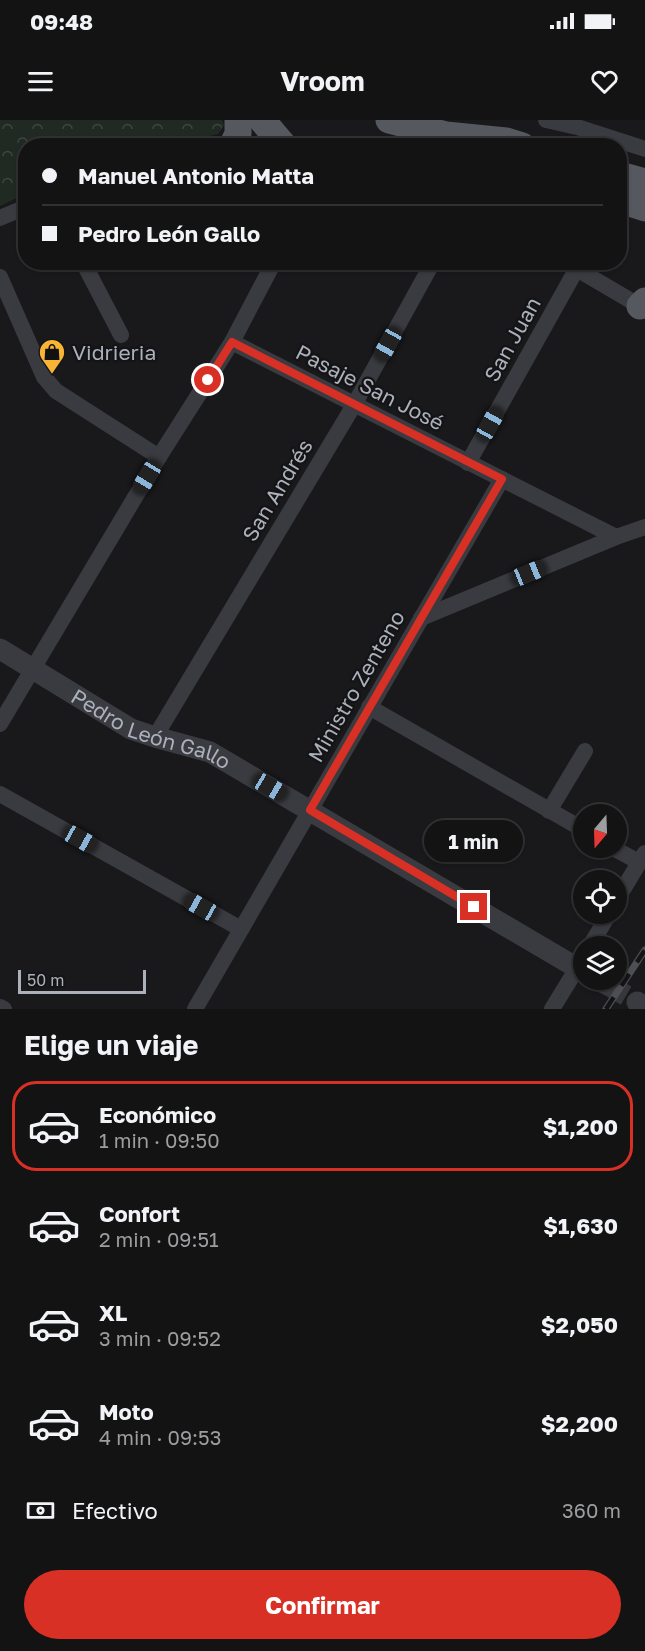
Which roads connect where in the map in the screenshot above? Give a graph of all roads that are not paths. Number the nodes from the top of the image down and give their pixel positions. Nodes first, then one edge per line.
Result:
1 (238, 120) edge
2 (262, 120) edge
3 (389, 120) edge
4 (546, 120) edge
5 (236, 138) edge
6 (277, 138) edge
7 (450, 138) edge
8 (611, 138) edge
9 (627, 143) edge
10 (645, 149) edge
11 (627, 176) edge
12 (645, 180) edge
13 (627, 202) edge
14 (645, 208) edge
15 (18, 210) edge
16 (0, 218) edge
17 (87, 270) edge
18 (270, 270) edge
19 (429, 270) edge
20 (569, 270) edge
21 (578, 270) edge
22 (0, 277) edge
23 (643, 305) edge
24 (121, 335) dead end
25 (232, 342) junction
26 (354, 405) junction
27 (159, 457) junction
28 (468, 463) junction
29 (502, 479) junction
30 (645, 526) edge
31 (616, 537) junction
32 (421, 618) junction
33 (0, 649) edge
34 (33, 669) junction
35 (369, 707) junction
36 (0, 724) edge
37 (155, 737) junction
38 (585, 751) dead end
39 (0, 794) edge
40 (310, 810) junction
41 (549, 811) junction
42 (573, 824) edge
43 (627, 853) edge
44 (642, 858) edge
45 (627, 883) edge
46 (241, 929) junction
47 (573, 961) edge
48 (573, 978) edge
49 (0, 1007) edge
50 (4, 1009) edge
51 (195, 1009) edge
52 (552, 1009) edge

1 - 5 main road
2 - 6 main road
3 - 7 main road
4 - 8 street
9 - 10 street
11 - 12 main road
13 - 14 main road
15 - 16 street
17 - 24 street
18 - 25 street
19 - 26 street, San Andrés
20 - 28 street, San Juan
21 - 23 street
22 - 27 street
25 - 26 street, Pasaje San José
25 - 27 street
26 - 28 street, Pasaje San José
26 - 37 street, San Andrés
27 - 34 street
28 - 29 street, Pasaje San José
29 - 31 street, Pasaje San José
29 - 32 street, Ministro Zenteno
30 - 31 street
31 - 32 street
32 - 35 street, Ministro Zenteno
33 - 34 street, Pedro León Gallo
34 - 36 street
34 - 37 street, Pedro León Gallo
35 - 40 street, Ministro Zenteno
35 - 41 street
37 - 40 street, Pedro León Gallo
38 - 41 street
39 - 46 street
40 - 46 street, Ministro Zenteno
40 - 47 street, Pedro León Gallo
41 - 42 street
43 - 44 street
44 - 45 street
46 - 51 street, Ministro Zenteno
48 - 52 street
49 - 50 street

